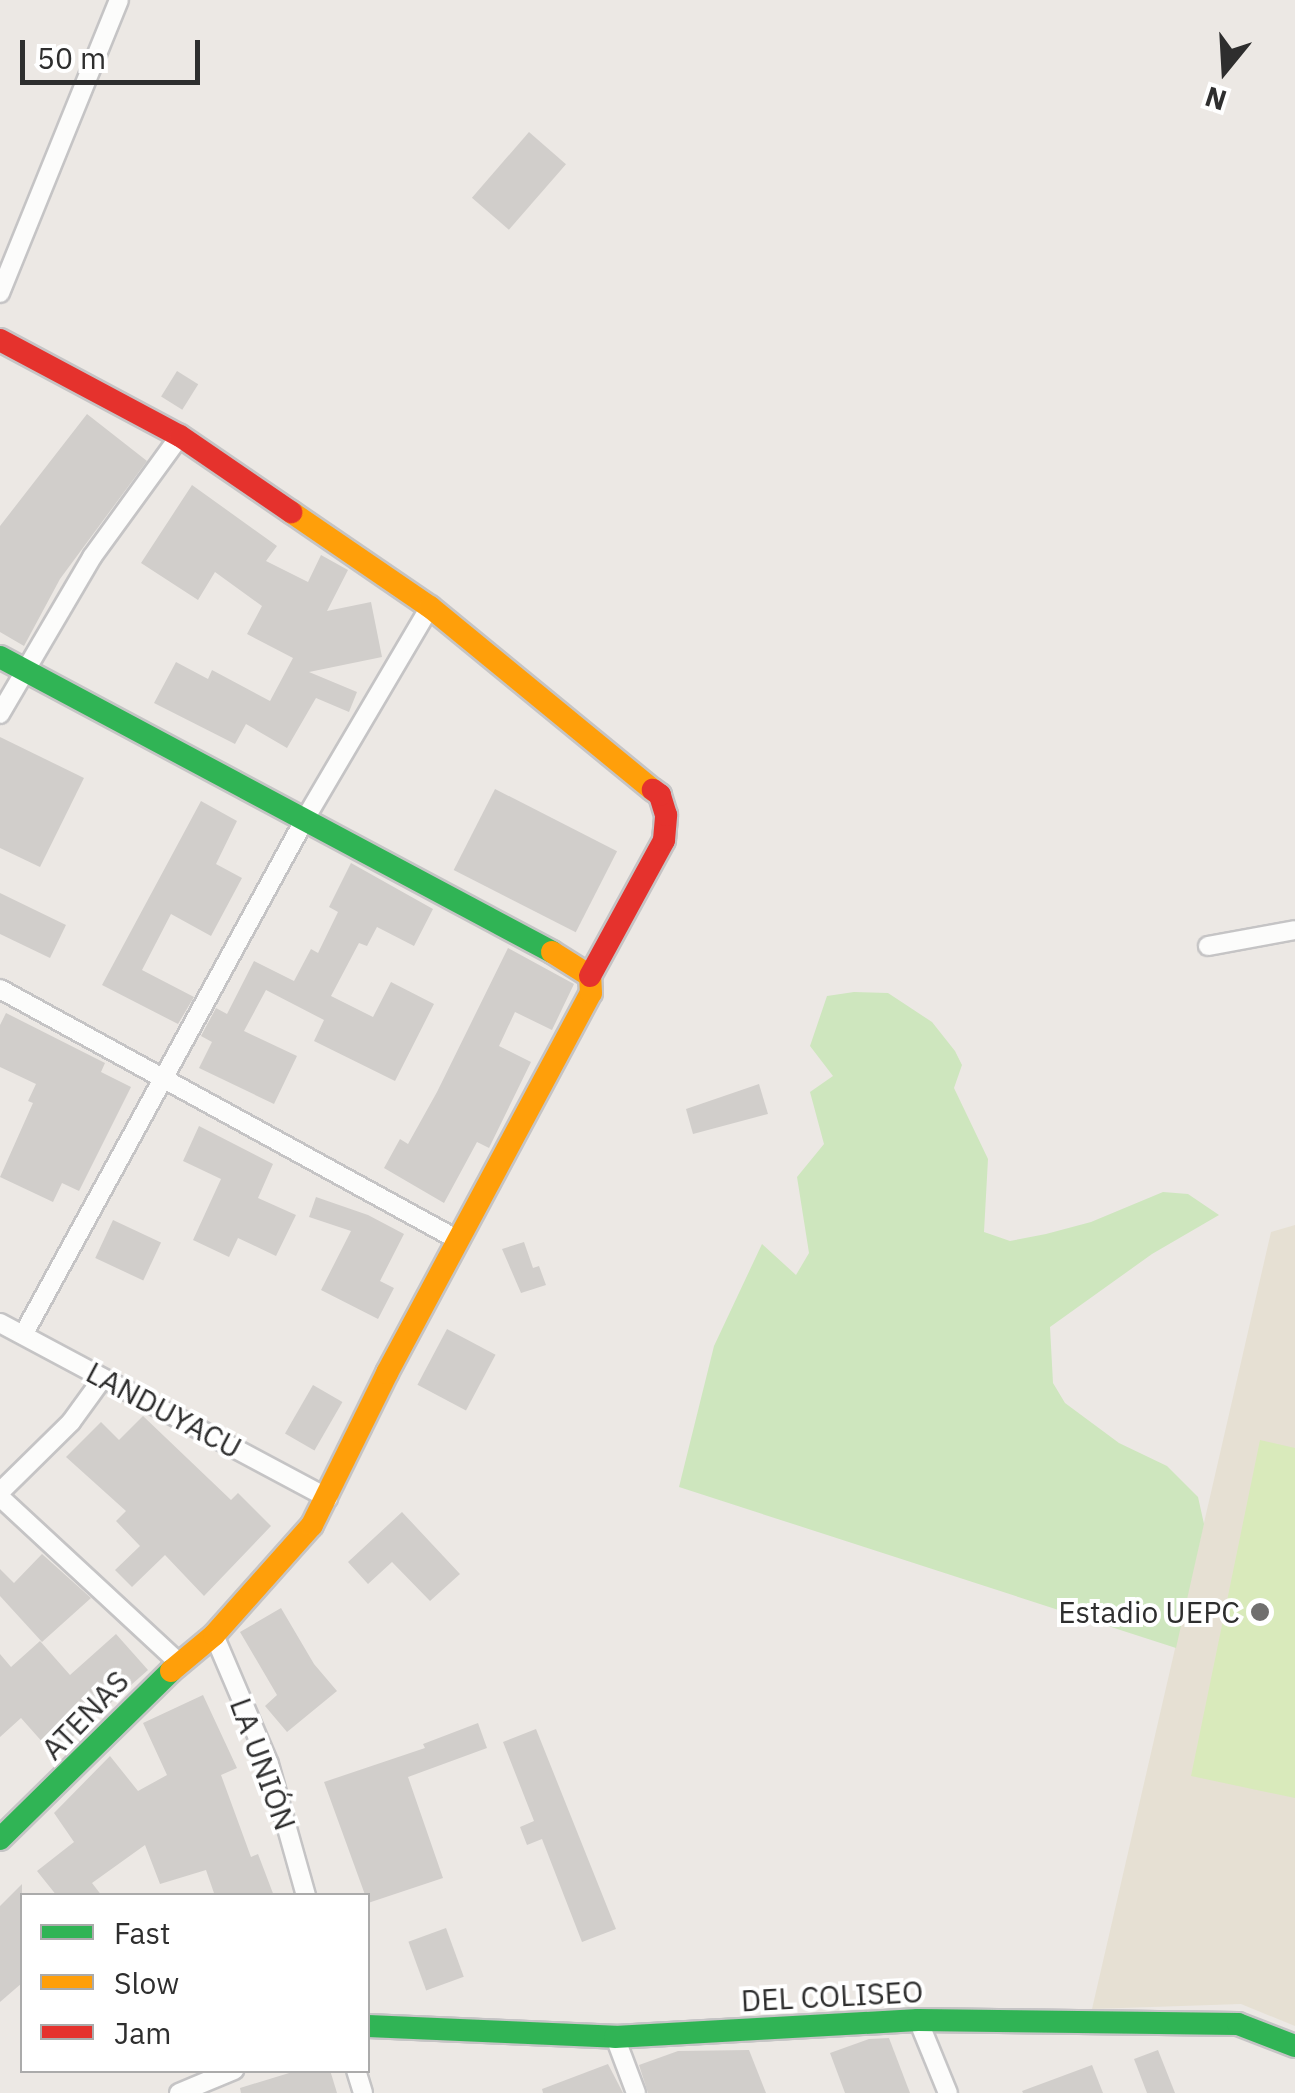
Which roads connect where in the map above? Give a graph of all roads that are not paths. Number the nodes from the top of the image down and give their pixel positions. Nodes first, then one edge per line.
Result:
1 (119, 0) edge
2 (0, 293) edge
3 (0, 340) edge
4 (180, 436) junction
5 (430, 607) junction
6 (0, 657) edge
7 (25, 670) junction
8 (0, 714) edge
9 (305, 819) junction
10 (1295, 930) edge
11 (1208, 946) dead end
12 (590, 976) junction
13 (0, 989) edge
14 (163, 1078) junction
15 (458, 1240) junction
16 (0, 1322) edge
17 (23, 1335) junction
18 (103, 1378) junction
19 (0, 1494) edge
20 (328, 1498) junction
21 (214, 1636) junction
22 (178, 1663) junction
23 (1, 1838) edge
24 (305, 1893) edge
25 (918, 2020) junction
26 (370, 2026) edge
27 (615, 2038) junction
28 (1295, 2046) edge
29 (227, 2073) edge
30 (179, 2093) edge
31 (636, 2093) edge
32 (948, 2093) edge

1 - 2 street
3 - 4 street, ATENAS
4 - 5 street, ATENAS
4 - 7 street
5 - 9 street
5 - 12 street, ATENAS
6 - 7 street
7 - 8 street
7 - 9 street
9 - 12 street
9 - 14 street
10 - 11 street
12 - 15 street, ATENAS
13 - 14 street
14 - 15 street
14 - 17 street
15 - 20 street, ATENAS
16 - 17 street, LANDUYACU
17 - 18 street, LANDUYACU
18 - 19 street
18 - 20 street, LANDUYACU
19 - 22 street
20 - 21 street, ATENAS
21 - 22 street, ATENAS
21 - 24 street, LA UNIÓN
22 - 23 street, ATENAS
25 - 27 street, DEL COLISEO
25 - 28 street, DEL COLISEO
25 - 32 street
26 - 27 street, DEL COLISEO
27 - 31 street
29 - 30 street

